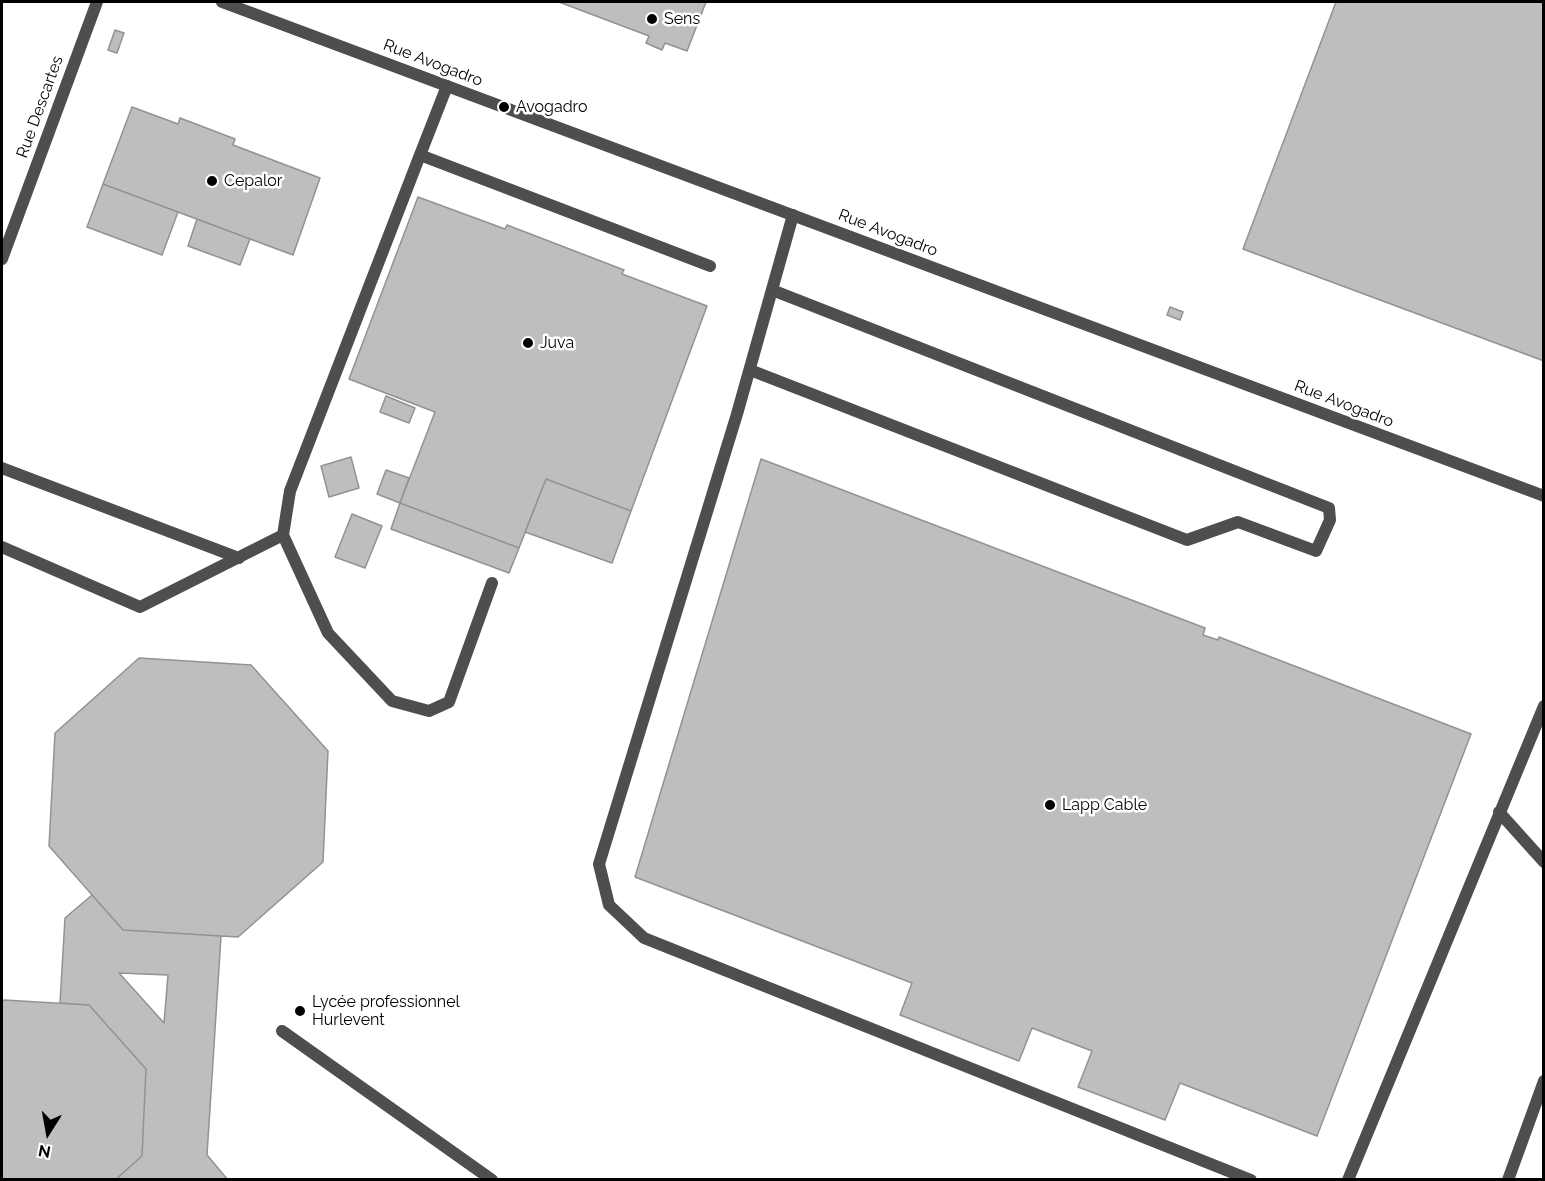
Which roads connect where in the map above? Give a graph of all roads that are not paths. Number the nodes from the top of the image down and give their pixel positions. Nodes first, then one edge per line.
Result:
1 (97, 2) edge
2 (222, 2) edge
3 (447, 86) junction
4 (420, 154) junction
5 (793, 215) junction
6 (2, 259) edge
7 (710, 266) dead end
8 (772, 290) junction
9 (750, 369) junction
10 (2, 468) edge
11 (1544, 496) edge
12 (283, 536) junction
13 (2, 547) edge
14 (239, 558) junction
15 (492, 583) dead end
16 (1544, 706) edge
17 (1499, 813) junction
18 (1544, 862) edge
19 (282, 1031) dead end
20 (1544, 1081) edge
21 (492, 1179) edge
22 (1251, 1179) edge
23 (1348, 1179) edge
24 (1508, 1179) edge

1 - 6 street, Rue Descartes
2 - 3 street, Rue Avogadro
3 - 4 street
3 - 5 street, Rue Avogadro
4 - 7 street
4 - 12 street
5 - 8 street
5 - 11 street, Rue Avogadro
8 - 9 street
8 - 9 street
9 - 22 street
10 - 14 street
12 - 14 street
12 - 15 street
13 - 14 street
16 - 17 street
17 - 18 street
17 - 23 street
19 - 21 street
20 - 24 street

